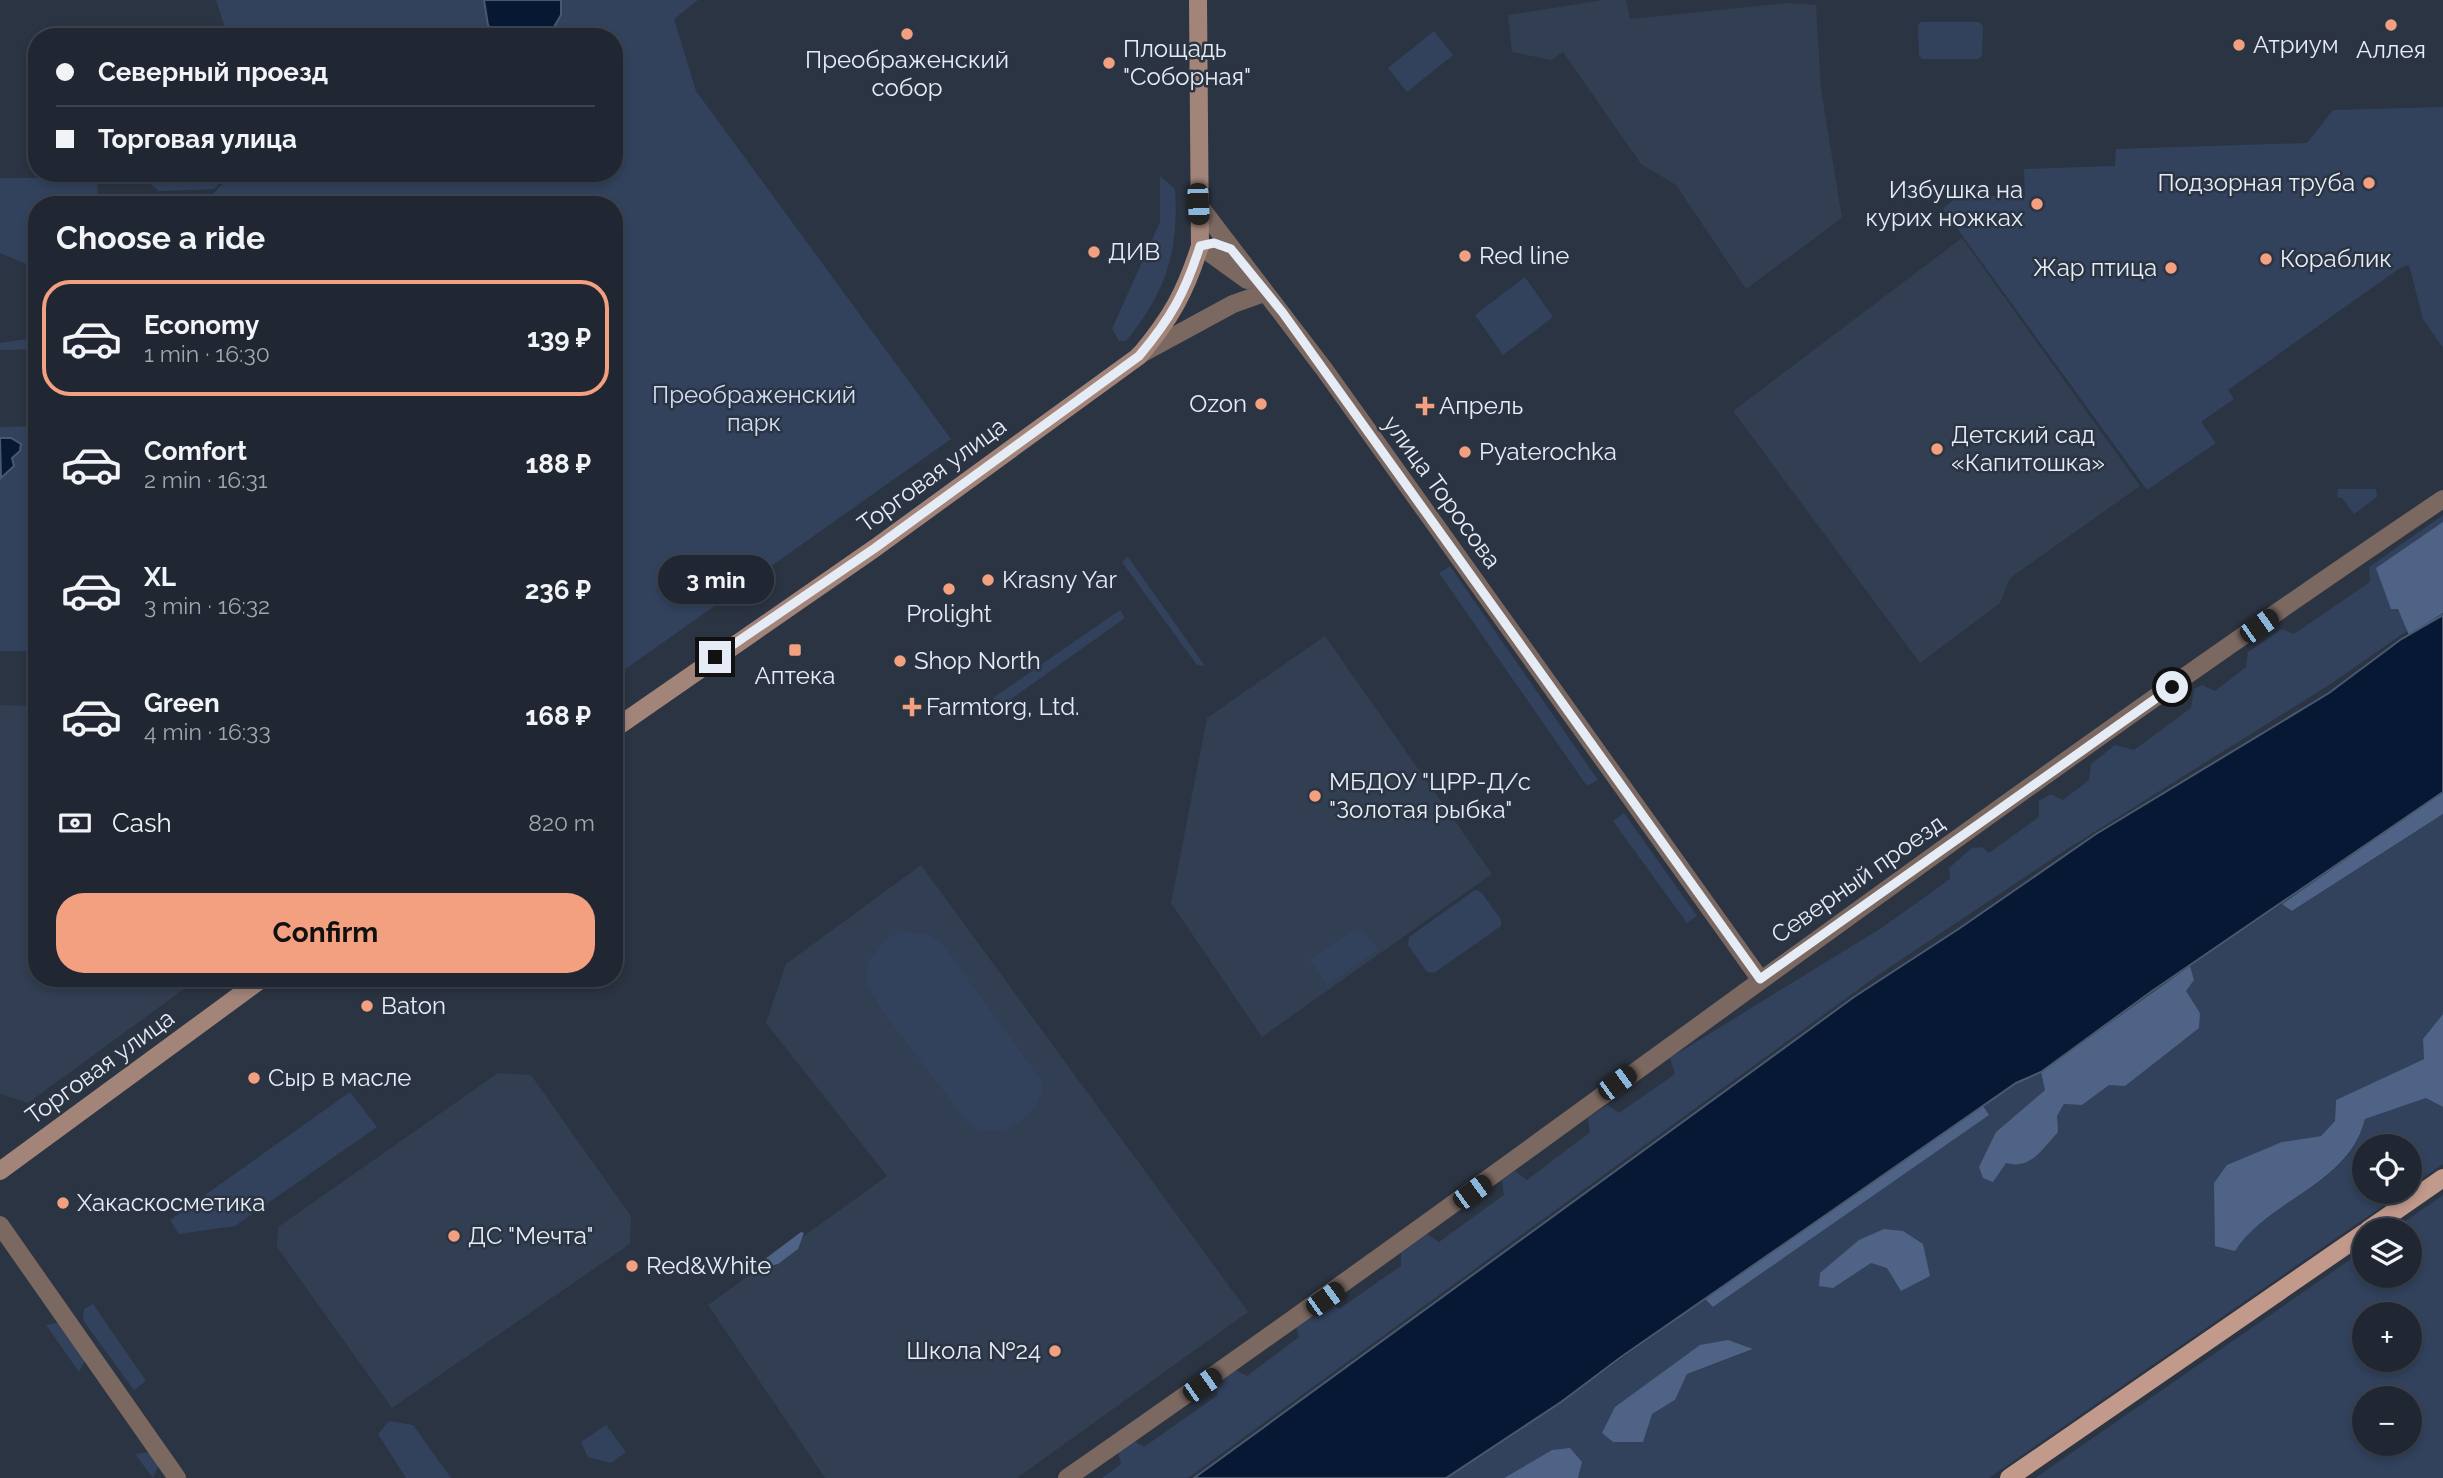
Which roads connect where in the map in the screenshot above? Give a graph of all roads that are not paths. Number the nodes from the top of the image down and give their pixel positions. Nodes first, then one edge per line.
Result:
1 (1198, 0) edge
2 (1198, 204) junction
3 (1200, 246) junction
4 (1231, 249) junction
5 (1264, 293) junction
6 (1139, 356) junction
7 (2443, 499) edge
8 (623, 723) edge
9 (1760, 979) junction
10 (251, 987) edge
11 (0, 1171) edge
12 (2443, 1178) edge
13 (2385, 1218) edge
14 (0, 1225) edge
15 (2352, 1241) edge
16 (177, 1478) edge
17 (1067, 1478) edge
18 (2009, 1478) edge

1 - 2 street
2 - 3 street, Торговая улица
2 - 4 street, улица Торосова
3 - 4 street
3 - 5 street
3 - 6 street, Торговая улица
4 - 5 street, улица Торосова
5 - 6 street
5 - 9 street, улица Торосова
6 - 8 street, Торговая улица
7 - 9 street, Северный проезд
9 - 17 street, Северный проезд
10 - 11 street, Торговая улица
12 - 13 main road
14 - 16 street
15 - 18 main road

